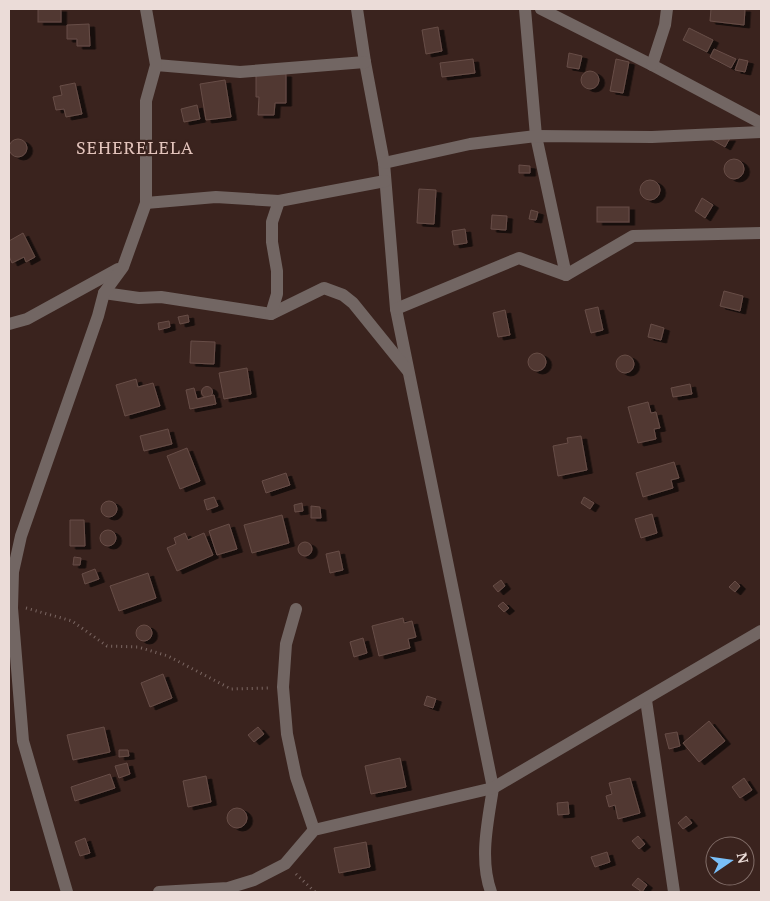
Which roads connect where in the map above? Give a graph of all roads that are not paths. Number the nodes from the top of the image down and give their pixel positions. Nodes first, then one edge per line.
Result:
1 (146, 9) edge
2 (357, 9) edge
3 (525, 9) edge
4 (541, 9) edge
5 (667, 9) edge
6 (365, 62) junction
7 (156, 65) junction
8 (652, 65) junction
9 (761, 123) edge
10 (761, 132) edge
11 (536, 136) junction
12 (384, 163) junction
13 (385, 181) junction
14 (279, 201) junction
15 (146, 203) junction
16 (761, 233) edge
17 (122, 267) junction
18 (566, 275) junction
19 (104, 293) junction
20 (396, 309) junction
21 (271, 314) junction
22 (9, 324) edge
23 (410, 373) junction
24 (296, 609) dead end
25 (761, 631) edge
26 (646, 700) junction
27 (494, 788) junction
28 (314, 830) junction
29 (67, 892) edge
30 (159, 892) edge
31 (491, 892) edge
32 (674, 892) edge

1 - 7 street
2 - 6 street
3 - 11 street
4 - 8 street
5 - 8 street
6 - 7 street
6 - 12 street
7 - 15 street
8 - 9 street
10 - 11 street
11 - 12 street
11 - 18 street
12 - 13 street
13 - 14 street
13 - 20 street
14 - 15 street
14 - 21 street
15 - 17 street
16 - 18 street
17 - 19 street
17 - 22 street
18 - 20 street
19 - 21 street
19 - 29 street
20 - 23 street
21 - 23 street
23 - 27 street
24 - 28 street
25 - 26 street
26 - 27 street
26 - 32 street
27 - 28 street
27 - 31 street
28 - 30 street

